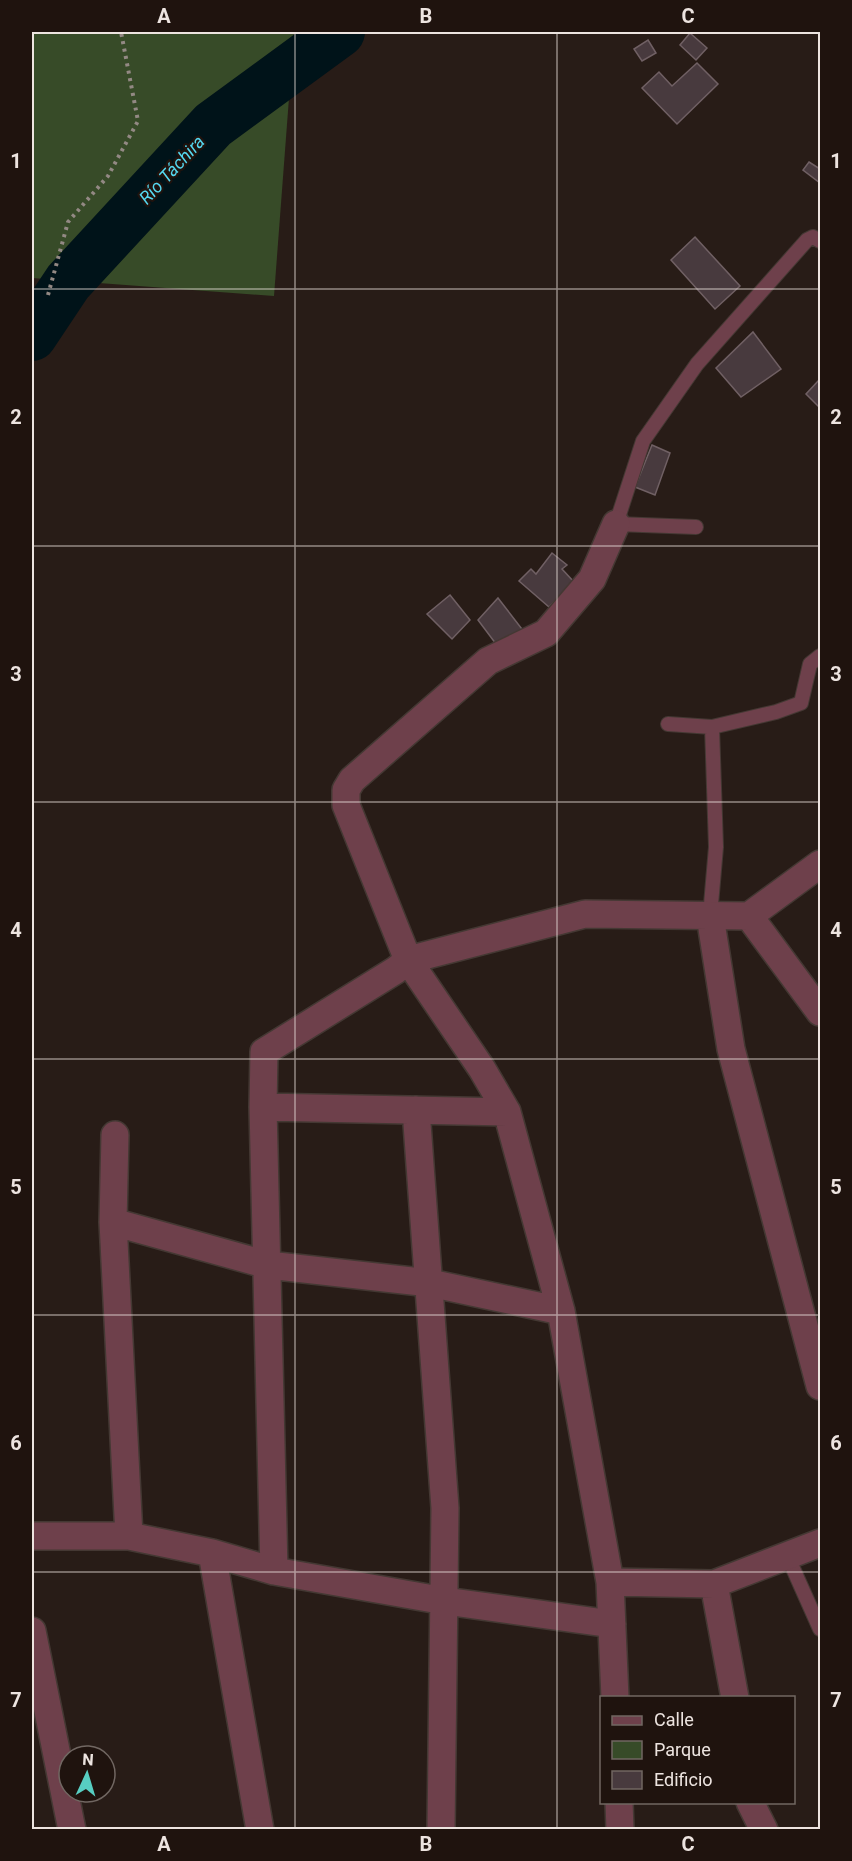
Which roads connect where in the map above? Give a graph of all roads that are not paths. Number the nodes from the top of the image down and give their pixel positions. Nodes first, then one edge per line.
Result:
1 (820, 242) edge
2 (615, 524) junction
3 (696, 527) dead end
4 (820, 656) edge
5 (668, 724) dead end
6 (712, 727) junction
7 (820, 864) edge
8 (710, 916) junction
9 (749, 916) junction
10 (408, 960) junction
11 (820, 1012) edge
12 (263, 1107) junction
13 (416, 1110) junction
14 (507, 1112) junction
15 (115, 1135) dead end
16 (113, 1222) junction
17 (268, 1265) junction
18 (430, 1283) junction
19 (561, 1311) junction
20 (820, 1386) edge
21 (32, 1536) edge
22 (129, 1536) junction
23 (820, 1543) edge
24 (212, 1553) junction
25 (787, 1555) junction
26 (274, 1571) junction
27 (610, 1581) junction
28 (714, 1584) junction
29 (445, 1600) junction
30 (612, 1624) junction
31 (820, 1629) edge
32 (32, 1632) edge
33 (615, 1696) edge
34 (735, 1696) edge
35 (619, 1804) edge
36 (751, 1804) edge
37 (72, 1830) edge
38 (260, 1830) edge
39 (441, 1830) edge
40 (620, 1830) edge
41 (764, 1830) edge

1 - 2 lane
2 - 3 lane
2 - 10 street
4 - 6 lane
5 - 6 lane
6 - 8 lane
7 - 9 street
8 - 9 street
8 - 10 street
8 - 20 street
9 - 11 street
10 - 12 street
10 - 14 street
12 - 13 street
12 - 17 street
13 - 14 street
13 - 18 street
14 - 19 street
15 - 16 street
16 - 17 street
16 - 22 street
17 - 18 street
17 - 26 street
18 - 19 street
18 - 29 street
19 - 27 street
21 - 22 street
22 - 24 street
23 - 25 street
24 - 26 street
24 - 38 street
25 - 28 street
25 - 31 lane
26 - 29 street
27 - 28 street
27 - 30 street
28 - 34 street
29 - 30 street
29 - 39 street
30 - 33 street
32 - 37 street
35 - 40 street
36 - 41 street

